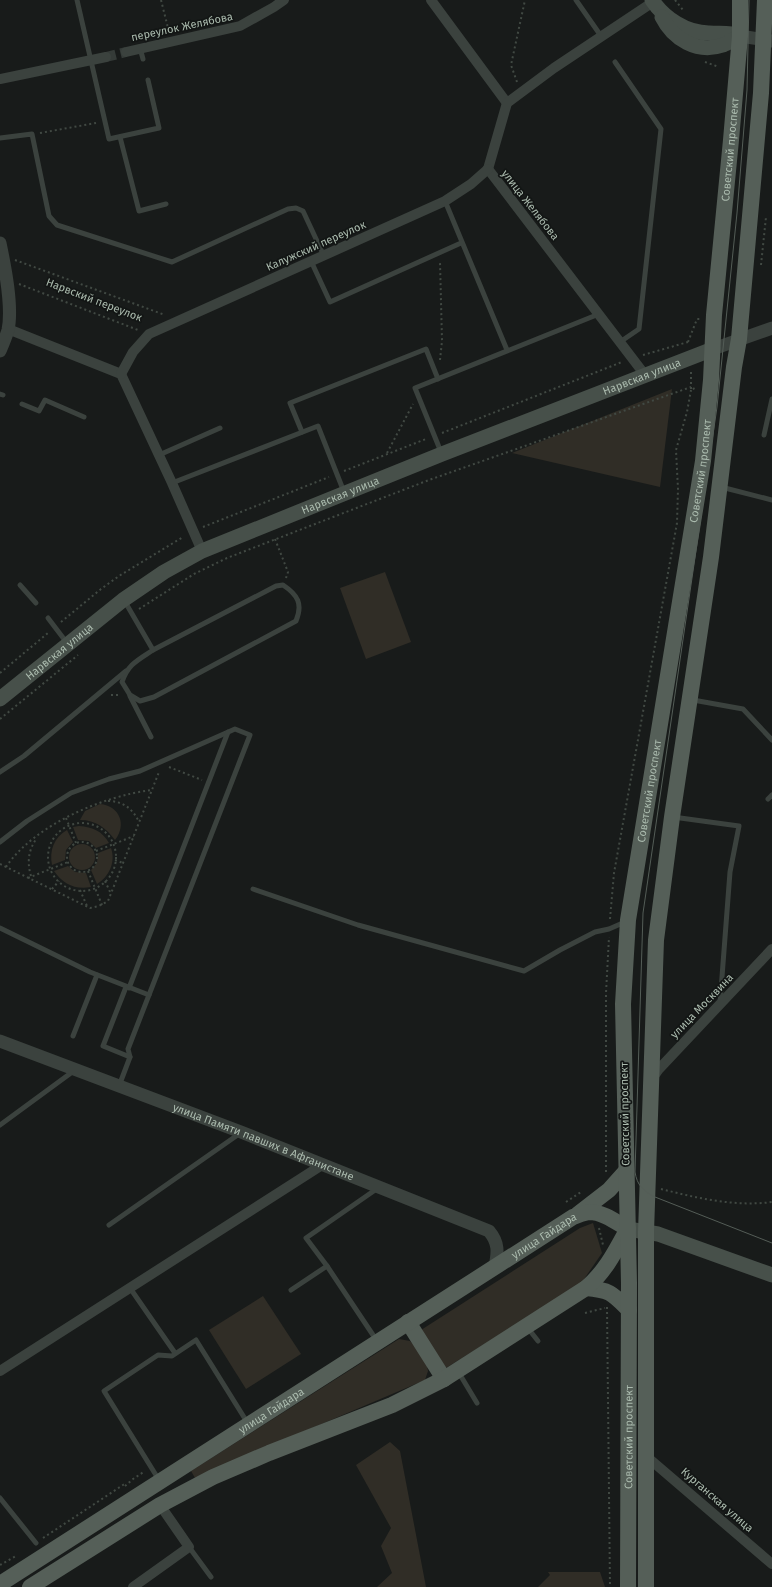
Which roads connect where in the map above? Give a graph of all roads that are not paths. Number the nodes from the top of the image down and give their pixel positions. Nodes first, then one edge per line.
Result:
1 (77, 0) edge
2 (284, 0) edge
3 (431, 0) edge
4 (576, 0) edge
5 (740, 0) edge
6 (765, 0) edge
7 (655, 4) edge
8 (601, 36) junction
9 (740, 36) junction
10 (768, 40) edge
11 (140, 48) junction
12 (126, 52) tunnel mouth
13 (106, 57) tunnel mouth
14 (143, 59) dead end
15 (92, 60) junction
16 (615, 62) dead end
17 (0, 79) edge
18 (148, 80) dead end
19 (507, 103) junction
20 (120, 137) junction
21 (0, 138) edge
22 (488, 169) junction
23 (445, 201) junction
24 (166, 204) dead end
25 (461, 243) junction
26 (1, 250) edge
27 (324, 256) junction
28 (311, 261) junction
29 (599, 314) junction
30 (4, 328) edge
31 (772, 328) edge
32 (149, 334) joint
33 (739, 339) junction
34 (620, 342) junction
35 (713, 349) junction
36 (507, 350) junction
37 (0, 351) edge
38 (122, 374) junction
39 (645, 375) junction
40 (438, 379) junction
41 (772, 399) edge
42 (22, 404) dead end
43 (84, 417) dead end
44 (220, 428) dead end
45 (302, 432) junction
46 (764, 435) dead end
47 (442, 454) junction
48 (159, 455) junction
49 (172, 483) junction
50 (719, 487) junction
51 (344, 493) junction
52 (772, 500) edge
53 (202, 551) junction
54 (20, 585) dead end
55 (123, 600) junction
56 (36, 603) dead end
57 (48, 618) dead end
58 (68, 644) junction
59 (153, 650) junction
60 (126, 671) junction
61 (130, 695) junction
62 (0, 699) edge
63 (690, 699) junction
64 (228, 732) junction
65 (151, 737) dead end
66 (772, 740) edge
67 (0, 772) edge
68 (672, 817) junction
69 (0, 842) edge
70 (253, 888) dead end
71 (628, 920) junction
72 (0, 928) edge
73 (772, 950) edge
74 (97, 975) junction
75 (128, 987) junction
76 (149, 995) junction
77 (719, 1006) junction
78 (73, 1036) dead end
79 (0, 1041) edge
80 (130, 1057) junction
81 (76, 1070) junction
82 (650, 1080) junction
83 (119, 1086) junction
84 (0, 1125) edge
85 (241, 1132) junction
86 (322, 1165) junction
87 (626, 1171) junction
88 (379, 1187) junction
89 (573, 1217) junction
90 (110, 1225) dead end
91 (628, 1229) junction
92 (646, 1232) junction
93 (327, 1266) junction
94 (495, 1267) junction
95 (772, 1275) edge
96 (130, 1288) junction
97 (586, 1288) junction
98 (291, 1290) dead end
99 (629, 1310) junction
100 (408, 1322) junction
101 (526, 1326) junction
102 (538, 1341) dead end
103 (377, 1342) junction
104 (175, 1354) junction
105 (458, 1370) junction
106 (0, 1372) edge
107 (444, 1379) junction
108 (477, 1403) dead end
109 (249, 1425) junction
110 (646, 1456) junction
111 (160, 1481) junction
112 (0, 1498) edge
113 (160, 1505) junction
114 (36, 1543) road end
115 (189, 1547) junction
116 (772, 1564) edge
117 (211, 1577) dead end
118 (0, 1584) edge
119 (30, 1587) edge
120 (133, 1587) edge
121 (628, 1587) edge
122 (646, 1587) edge

1 - 15 lane
2 - 11 street, переулок Желябова
3 - 19 street
4 - 8 lane
5 - 9 main road, Советский проспект
6 - 10 main road, Советский проспект
7 - 8 street
7 - 9 main road
8 - 19 street
9 - 10 street
9 - 35 main road, Советский проспект
10 - 33 main road, Советский проспект
11 - 12 street, переулок Желябова
11 - 14 lane
13 - 15 street
15 - 17 street
15 - 20 lane
16 - 34 lane
18 - 20 lane
19 - 22 street, улица Желябова
20 - 24 lane
21 - 27 lane
22 - 23 street, Калужский переулок
22 - 29 street, улица Желябова
23 - 25 lane
23 - 27 street, Калужский переулок
25 - 28 lane
25 - 36 lane
26 - 30 street
27 - 28 street, Калужский переулок
28 - 32 street, Калужский переулок
29 - 34 street, улица Желябова
29 - 36 lane
30 - 37 street
30 - 38 street
31 - 33 street
32 - 38 street, Нарвский переулок
33 - 35 street
33 - 50 main road, Советский проспект
34 - 39 street, улица Желябова
35 - 39 main road, Нарвская улица
35 - 71 main road, Советский проспект
36 - 40 lane
38 - 48 street
39 - 47 main road, Нарвская улица
40 - 45 lane
40 - 47 lane
41 - 46 lane
42 - 43 lane
44 - 48 lane
45 - 49 lane
45 - 51 lane
47 - 51 main road, Нарвская улица
48 - 49 street
49 - 53 street
50 - 52 lane
50 - 63 main road, Советский проспект
51 - 53 main road, Нарвская улица
53 - 55 main road, Нарвская улица
54 - 56 lane
55 - 58 main road, Нарвская улица
55 - 59 lane
57 - 58 lane
58 - 62 main road, Нарвская улица
59 - 60 lane
59 - 61 lane
60 - 61 lane
60 - 67 lane
61 - 65 lane
63 - 66 lane
63 - 68 main road, Советский проспект
64 - 69 lane
64 - 75 lane
64 - 76 lane
68 - 77 lane
68 - 82 main road, Советский проспект
70 - 71 lane
71 - 87 main road, Советский проспект
72 - 74 lane
73 - 77 street, улица Москвина
74 - 75 lane
74 - 78 lane
75 - 76 lane
75 - 80 lane
76 - 80 lane
77 - 82 street, улица Москвина
79 - 81 street, улица Памяти павших в Афганистане
80 - 83 lane
81 - 83 street, улица Памяти павших в Афганистане
81 - 84 lane
82 - 92 main road, Советский проспект
83 - 85 street, улица Памяти павших в Афганистане
85 - 86 street, улица Памяти павших в Афганистане
85 - 90 lane
86 - 88 street, улица Памяти павших в Афганистане
86 - 96 street
87 - 89 main road
87 - 91 main road, Советский проспект
88 - 93 lane
88 - 94 street, улица Памяти павших в Афганистане
89 - 91 main road, улица Гайдара
89 - 94 main road, улица Гайдара
91 - 92 main road
91 - 97 main road
91 - 99 main road, Советский проспект
92 - 95 main road
92 - 110 main road, Советский проспект
93 - 98 lane
93 - 103 lane
94 - 100 main road, улица Гайдара
96 - 104 lane
96 - 106 street
97 - 99 main road
97 - 101 main road
99 - 121 main road, Советский проспект
100 - 103 main road, улица Гайдара
100 - 107 main road
101 - 102 lane
101 - 105 main road
103 - 109 main road, улица Гайдара
104 - 109 lane
104 - 111 lane
105 - 107 main road
105 - 108 lane
107 - 113 main road
109 - 111 main road, улица Гайдара
110 - 116 street, Курганская улица
110 - 122 main road, Советский проспект
111 - 118 main road, улица Гайдара
112 - 114 lane
113 - 115 street
113 - 119 main road
115 - 117 lane
115 - 120 street

